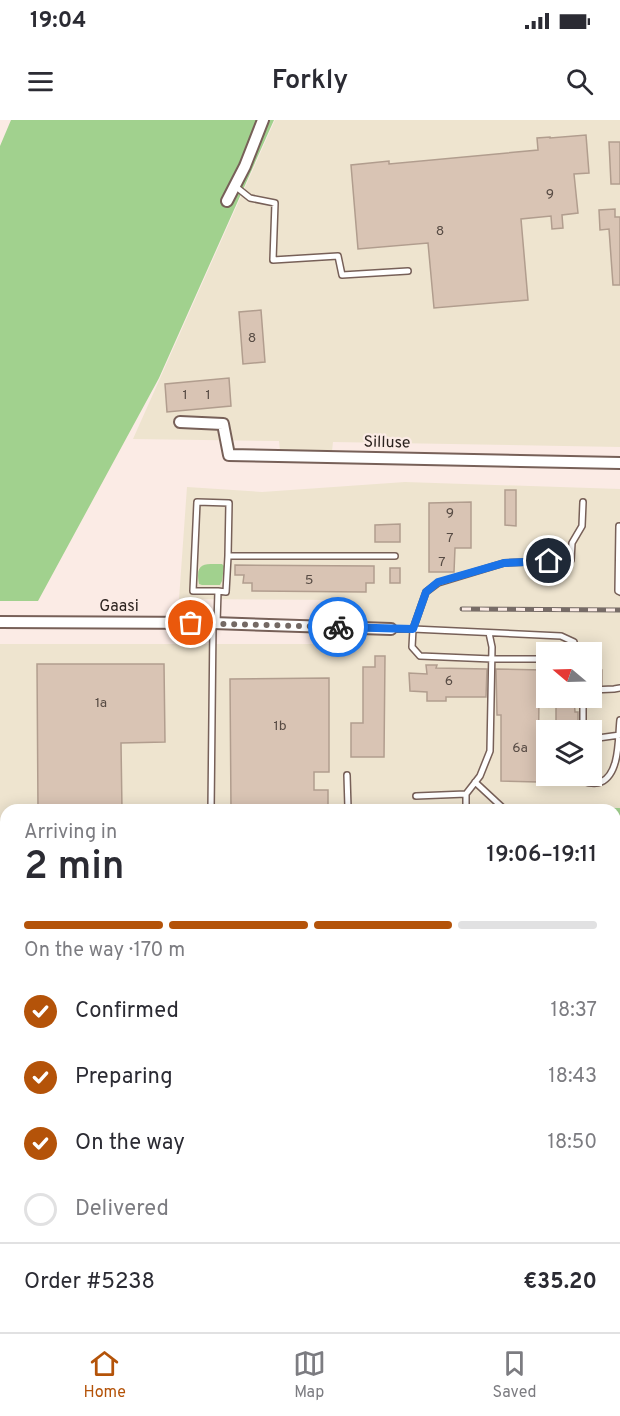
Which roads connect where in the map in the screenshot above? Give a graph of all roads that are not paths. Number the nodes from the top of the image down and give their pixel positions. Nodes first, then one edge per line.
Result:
1 (263, 120) edge
2 (235, 186) junction
3 (227, 201) dead end
4 (408, 271) dead end
5 (180, 422) dead end
6 (620, 463) edge
7 (584, 502) dead end
8 (619, 526) edge
9 (228, 556) junction
10 (395, 556) dead end
11 (218, 591) junction
12 (620, 592) edge
13 (0, 622) edge
14 (215, 623) junction
15 (391, 629) joint
16 (413, 629) junction
17 (489, 633) junction
18 (574, 642) edge
19 (492, 659) junction
20 (536, 659) edge
21 (620, 687) edge
22 (602, 690) edge
23 (620, 720) edge
24 (620, 735) edge
25 (602, 737) edge
26 (347, 775) dead end
27 (475, 782) junction
28 (602, 782) edge
29 (466, 794) junction
30 (416, 796) dead end
31 (211, 804) edge
32 (348, 804) edge
33 (466, 804) edge
34 (499, 804) edge

1 - 2 street
2 - 3 street
2 - 4 lane
5 - 6 street, Silluse
7 - 16 lane
8 - 12 lane
9 - 10 lane
9 - 11 lane
9 - 11 lane
11 - 14 lane
13 - 14 street, Gaasi
14 - 15 street, Gaasi
14 - 31 lane
15 - 16 lane, Gaasi
16 - 17 lane, Gaasi
16 - 19 lane
17 - 18 lane, Gaasi
17 - 19 lane
19 - 20 lane
19 - 27 lane
21 - 22 lane
23 - 24 lane
24 - 25 lane
24 - 28 lane
26 - 32 lane
27 - 29 lane
27 - 34 lane
29 - 30 lane
29 - 33 lane

